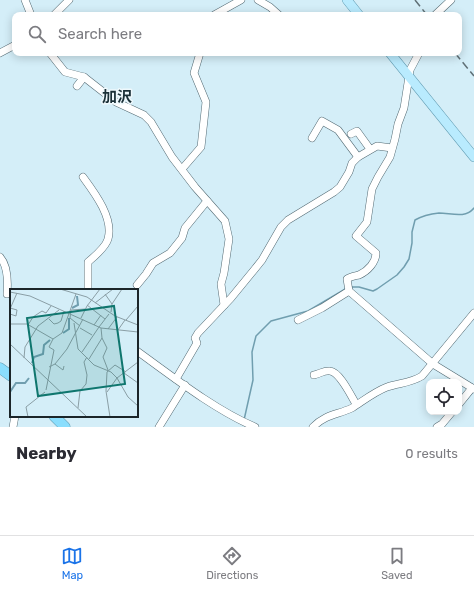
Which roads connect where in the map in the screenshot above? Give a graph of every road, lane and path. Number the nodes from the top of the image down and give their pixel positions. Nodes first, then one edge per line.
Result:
1 (25, 0) edge
2 (69, 0) edge
3 (241, 0) edge
4 (258, 0) edge
5 (347, 0) edge
6 (451, 0) edge
7 (30, 12) edge
8 (57, 12) edge
9 (219, 12) edge
10 (276, 12) edge
11 (357, 12) edge
12 (438, 12) edge
13 (12, 47) edge
14 (0, 53) edge
15 (52, 56) edge
16 (199, 56) edge
17 (392, 56) edge
18 (418, 56) edge
19 (409, 76) junction
20 (84, 77) junction
21 (77, 86) dead end
22 (351, 134) dead end
23 (312, 138) dead end
24 (392, 148) junction
25 (370, 149) junction
26 (358, 157) junction
27 (474, 157) edge
28 (182, 169) junction
29 (83, 177) dead end
30 (208, 201) junction
31 (0, 256) edge
32 (137, 285) dead end
33 (348, 288) junction
34 (88, 289) edge
35 (6, 294) edge
36 (224, 305) junction
37 (474, 313) edge
38 (298, 320) dead end
39 (138, 352) edge
40 (433, 364) junction
41 (0, 368) edge
42 (10, 375) edge
43 (314, 375) dead end
44 (176, 379) junction
45 (185, 385) junction
46 (473, 388) edge
47 (462, 401) edge
48 (356, 404) junction
49 (450, 415) edge
50 (15, 417) edge
51 (55, 417) edge
52 (247, 425) edge
53 (12, 427) edge
54 (65, 427) edge
55 (159, 427) edge
56 (255, 427) edge
57 (313, 427) edge
58 (437, 427) edge

1 - 7 street
2 - 8 street
3 - 9 street
4 - 10 street
5 - 11 main road
6 - 12 street
13 - 14 street
15 - 20 street
16 - 28 street
17 - 19 main road
18 - 19 street
19 - 24 street
19 - 27 main road
20 - 21 street
20 - 28 street
22 - 25 street
23 - 26 street
24 - 25 street
24 - 33 street
25 - 26 street
26 - 36 street
28 - 30 street
29 - 34 street
30 - 32 street
30 - 36 street
31 - 35 street
33 - 38 street
33 - 40 street
36 - 44 street
37 - 40 street
39 - 44 street
40 - 46 street
40 - 48 street
41 - 42 highway
43 - 48 street
44 - 45 street
45 - 52 street
45 - 55 street
46 - 47 street
48 - 57 street
49 - 58 street
50 - 53 street
51 - 54 highway
52 - 56 street

